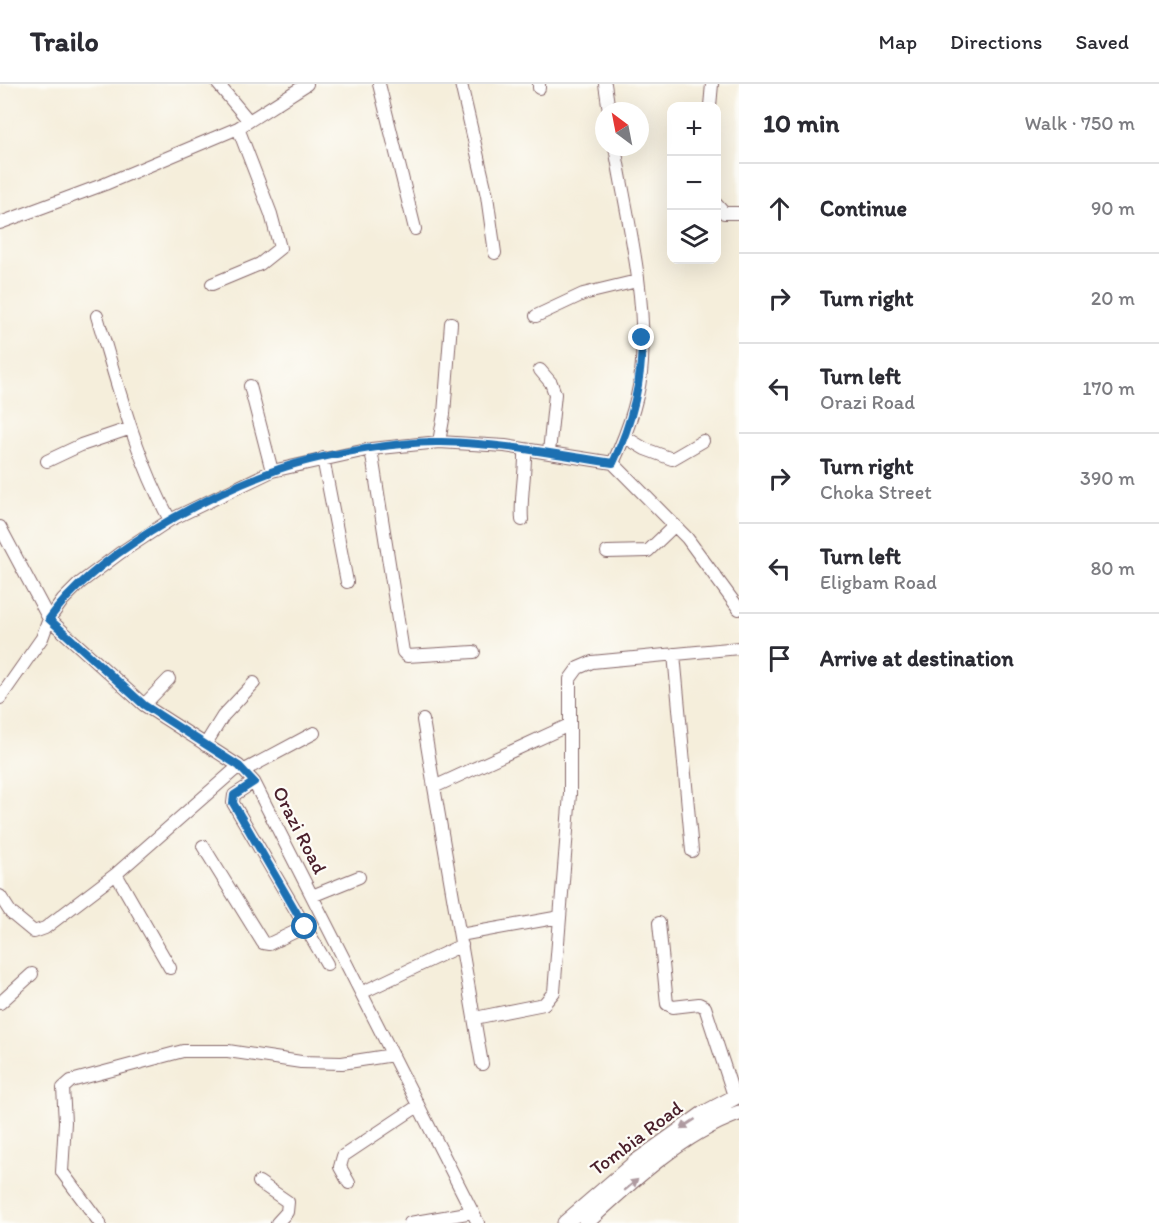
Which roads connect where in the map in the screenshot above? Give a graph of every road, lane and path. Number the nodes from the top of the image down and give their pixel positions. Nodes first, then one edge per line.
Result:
1 (218, 84) edge
2 (307, 84) edge
3 (379, 84) edge
4 (461, 84) edge
5 (605, 84) edge
6 (712, 84) edge
7 (608, 102) edge
8 (710, 102) edge
9 (249, 121) junction
10 (238, 128) junction
11 (616, 156) edge
12 (721, 209) edge
13 (739, 213) edge
14 (0, 223) edge
15 (415, 229) dead end
16 (495, 253) dead end
17 (637, 280) junction
18 (212, 284) dead end
19 (97, 316) dead end
20 (536, 316) dead end
21 (451, 323) dead end
22 (540, 370) dead end
23 (250, 386) dead end
24 (131, 428) junction
25 (625, 437) junction
26 (703, 441) dead end
27 (439, 442) junction
28 (371, 449) junction
29 (525, 449) junction
30 (549, 452) junction
31 (323, 458) junction
32 (47, 461) dead end
33 (613, 463) junction
34 (272, 471) junction
35 (170, 520) junction
36 (522, 520) dead end
37 (675, 525) junction
38 (0, 527) edge
39 (11, 552) junction
40 (607, 552) dead end
41 (0, 559) edge
42 (347, 582) dead end
43 (739, 609) edge
44 (49, 619) junction
45 (739, 648) edge
46 (474, 652) dead end
47 (674, 654) junction
48 (169, 679) dead end
49 (254, 683) dead end
50 (0, 698) edge
51 (144, 705) junction
52 (423, 720) dead end
53 (569, 725) junction
54 (314, 733) dead end
55 (206, 745) junction
56 (241, 769) junction
57 (254, 782) junction
58 (434, 787) junction
59 (203, 846) dead end
60 (692, 851) dead end
61 (116, 874) junction
62 (359, 877) dead end
63 (0, 896) edge
64 (312, 896) junction
65 (560, 917) junction
66 (659, 923) dead end
67 (305, 927) junction
68 (461, 940) junction
69 (327, 964) dead end
70 (171, 968) dead end
71 (33, 974) dead end
72 (361, 993) junction
73 (0, 1003) edge
74 (474, 1018) junction
75 (393, 1055) junction
76 (482, 1064) dead end
77 (737, 1096) edge
78 (418, 1106) junction
79 (739, 1113) edge
80 (259, 1182) dead end
81 (349, 1183) dead end
82 (593, 1216) edge
83 (475, 1218) edge
84 (100, 1223) edge
85 (277, 1223) edge
86 (410, 1223) edge
87 (565, 1223) edge

1 - 9 street
2 - 9 street
3 - 15 street
4 - 16 street
5 - 7 street
6 - 8 street
9 - 10 street
10 - 14 street
10 - 18 street
11 - 17 street
12 - 13 street
17 - 20 street
17 - 25 street
19 - 24 street
21 - 27 street
22 - 30 street
23 - 34 street
24 - 32 street
24 - 35 street
25 - 26 street
25 - 33 street
27 - 28 street
27 - 29 street
28 - 31 street
28 - 46 street
29 - 30 street
29 - 36 street
30 - 33 street
31 - 34 street
31 - 42 street
33 - 37 street
34 - 35 street
35 - 44 street
37 - 40 street
37 - 43 street
38 - 39 street, Orazi Road
39 - 41 street
39 - 44 street, Orazi Road
44 - 50 street
44 - 51 street, Orazi Road
45 - 47 street
47 - 53 street
47 - 60 street
48 - 51 street
49 - 55 street
51 - 55 street, Orazi Road
52 - 58 street
53 - 58 street
53 - 65 street
54 - 56 street
55 - 56 street, Orazi Road
56 - 57 street, Orazi Road
56 - 61 street
57 - 64 street, Orazi Road
57 - 67 street
58 - 68 street
59 - 67 street
61 - 63 street
61 - 70 street
62 - 64 street
64 - 72 street, Orazi Road
65 - 68 street
65 - 74 street
66 - 77 street
67 - 69 street
68 - 72 street
68 - 74 street
71 - 73 street
72 - 75 street, Orazi Road
74 - 76 street
75 - 78 street, Orazi Road
75 - 84 street
77 -> 82 main road, Tombia Road
78 - 81 street
78 - 83 street, Orazi Road
82 -> 79 main road, Tombia Road
80 - 85 street
82 - 87 main road, Tombia Road
83 - 86 street

